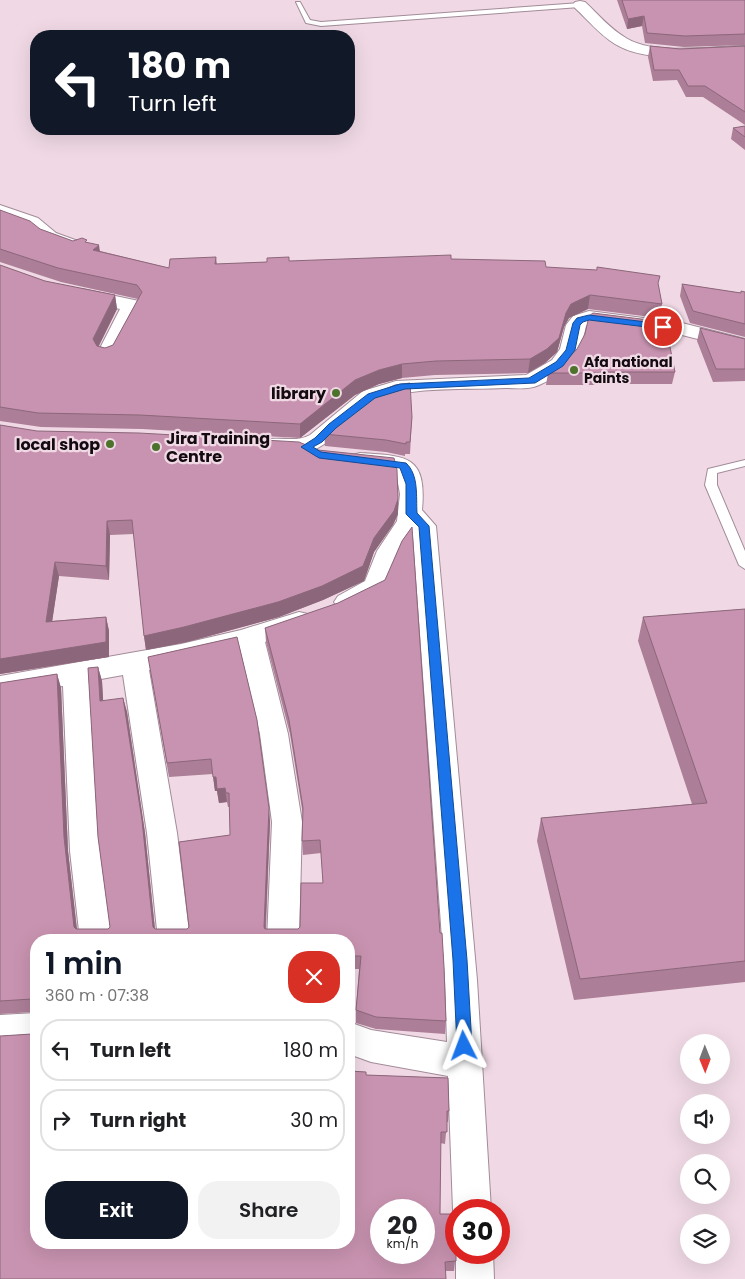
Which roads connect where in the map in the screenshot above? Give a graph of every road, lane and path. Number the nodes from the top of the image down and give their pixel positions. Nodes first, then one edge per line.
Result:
1 (298, 3) dead end
2 (577, 3) edge
3 (745, 50) edge
4 (0, 210) edge
5 (76, 247) edge
6 (64, 291) edge
7 (745, 345) edge
8 (107, 354) edge
9 (254, 444) edge
10 (305, 447) junction
11 (745, 463) edge
12 (412, 514) junction
13 (745, 565) edge
14 (250, 636) junction
15 (135, 664) junction
16 (76, 674) junction
17 (0, 686) edge
18 (95, 934) edge
19 (173, 934) edge
20 (283, 934) edge
21 (30, 1029) edge
22 (0, 1031) edge
23 (355, 1040) edge
24 (465, 1062) junction
25 (471, 1199) edge
26 (474, 1264) edge
27 (475, 1279) edge

1 - 2 lane
2 - 3 street
4 - 5 street
6 - 8 street
7 - 10 street
9 - 10 street
10 - 12 street
11 - 13 lane
12 - 14 street
12 - 24 street
14 - 15 street
14 - 20 street
15 - 16 street
15 - 19 street
16 - 17 street
16 - 18 street
21 - 22 street
23 - 24 street
24 - 25 street
26 - 27 street

